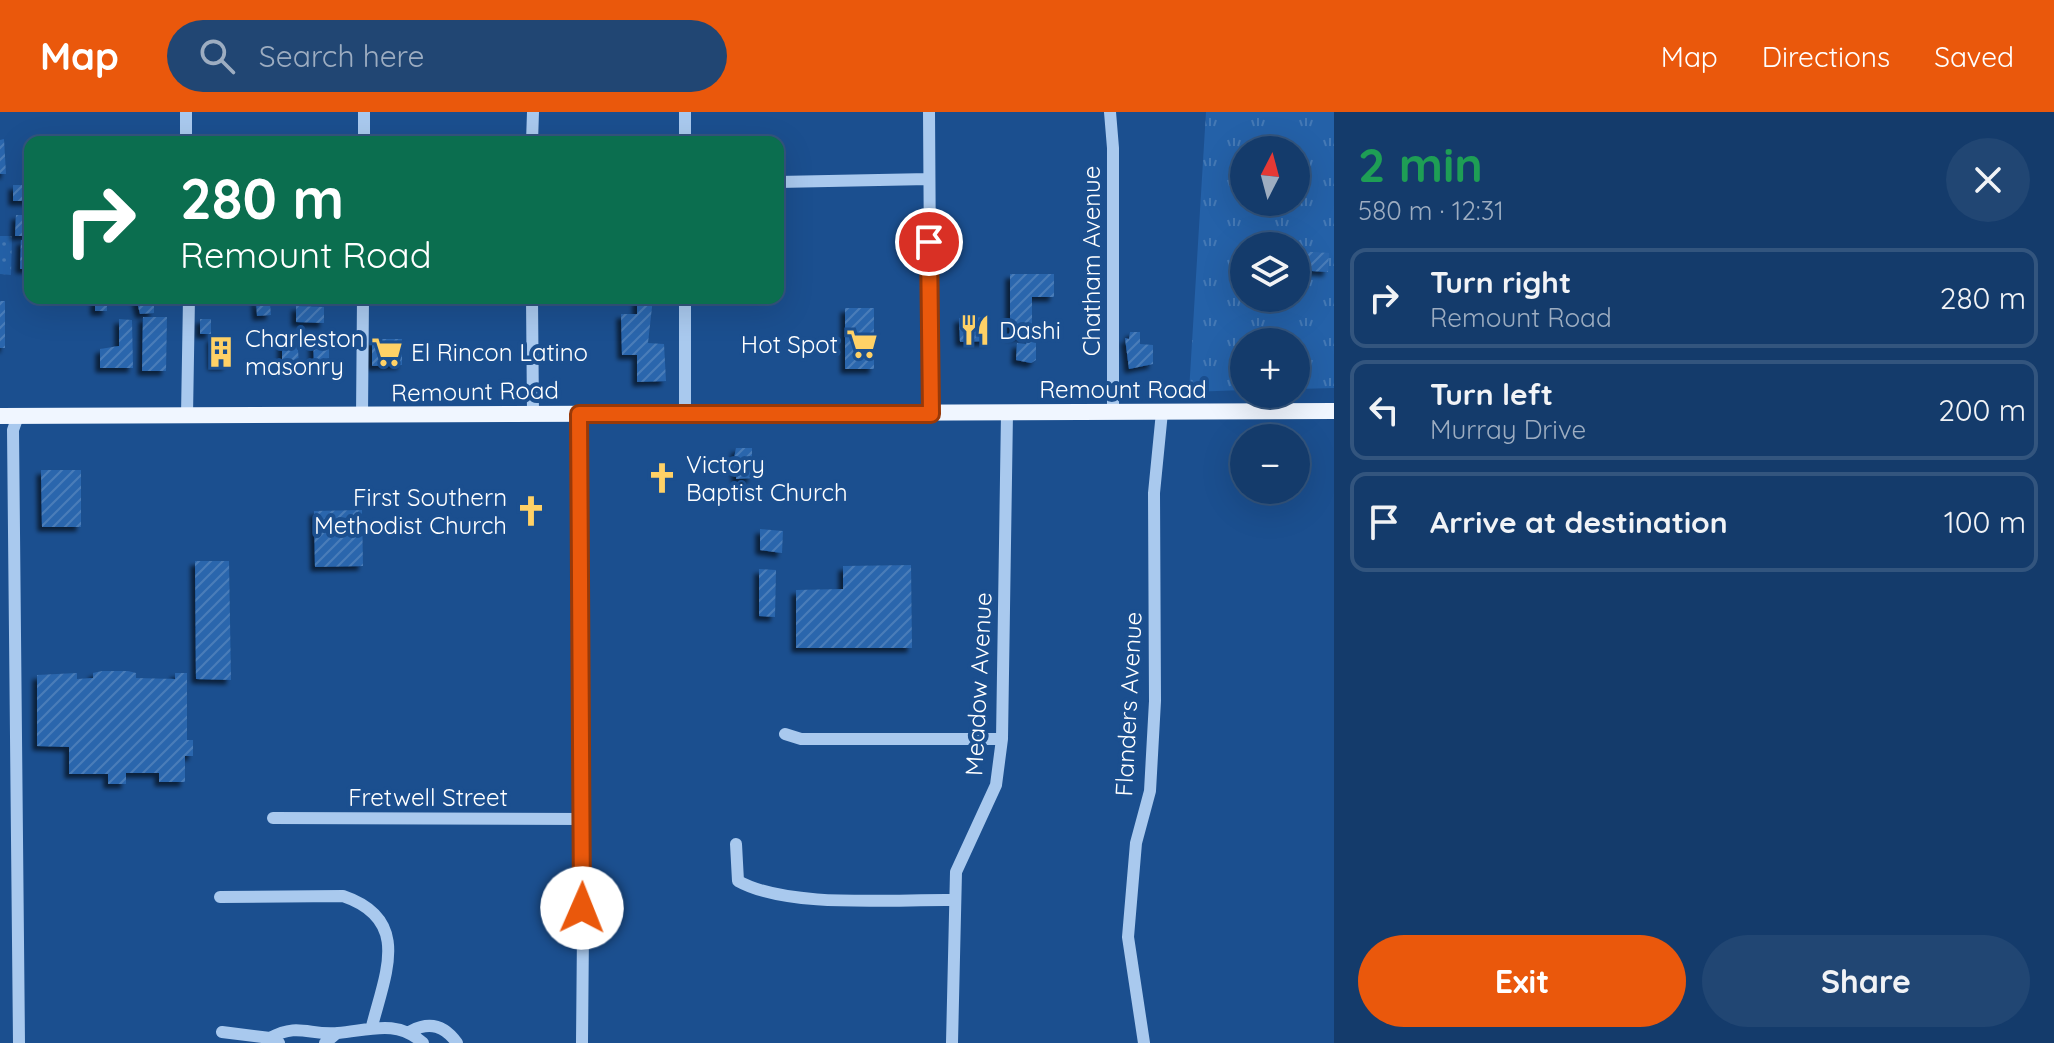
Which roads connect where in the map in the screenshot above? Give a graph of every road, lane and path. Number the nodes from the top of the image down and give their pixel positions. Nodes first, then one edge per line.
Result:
1 (186, 112) edge
2 (364, 112) edge
3 (533, 112) edge
4 (685, 112) edge
5 (929, 112) edge
6 (1110, 112) edge
7 (186, 136) edge
8 (364, 136) edge
9 (532, 136) edge
10 (685, 136) edge
11 (929, 179) junction
12 (784, 182) edge
13 (189, 304) edge
14 (363, 304) edge
15 (532, 304) edge
16 (685, 304) edge
17 (1113, 411) junction
18 (1334, 411) edge
19 (1162, 412) junction
20 (685, 413) junction
21 (1007, 413) junction
22 (579, 414) junction
23 (931, 414) junction
24 (187, 415) junction
25 (533, 415) junction
26 (0, 416) edge
27 (18, 416) junction
28 (362, 416) junction
29 (785, 734) dead end
30 (1002, 739) junction
31 (273, 818) dead end
32 (584, 819) junction
33 (736, 844) dead end
34 (220, 897) dead end
35 (953, 900) junction
36 (372, 1026) junction
37 (411, 1031) junction
38 (222, 1032) dead end
39 (337, 1033) junction
40 (274, 1040) edge
41 (19, 1043) edge
42 (325, 1043) edge
43 (423, 1043) edge
44 (457, 1043) edge
45 (582, 1043) edge
46 (952, 1043) edge
47 (1144, 1043) edge

1 - 7 street
2 - 8 street
3 - 9 street
4 - 10 street
5 - 11 street
6 - 17 street, Chatham Avenue
11 - 12 street
11 - 23 street
13 - 24 street
14 - 28 street
15 - 25 street
16 - 20 street
17 - 19 main road, Remount Road
17 - 21 main road, Remount Road
18 - 19 main road, Remount Road
19 - 47 street, Flanders Avenue
20 - 22 main road, Remount Road
20 - 23 main road, Remount Road
21 - 23 main road, Remount Road
21 - 30 street, Meadow Avenue
22 - 25 main road, Remount Road
22 - 32 street
24 - 27 main road, Remount Road
24 - 28 main road, Remount Road
25 - 28 main road, Remount Road
26 - 27 main road, Remount Road
27 - 41 street
29 - 30 street
30 - 35 street, Meadow Avenue
31 - 32 street, Fretwell Street
32 - 45 street
33 - 35 street
34 - 36 street
35 - 46 street, Meadow Avenue
36 - 37 street
36 - 39 street
37 - 43 street
37 - 44 street
38 - 40 street
39 - 40 street
39 - 42 street

